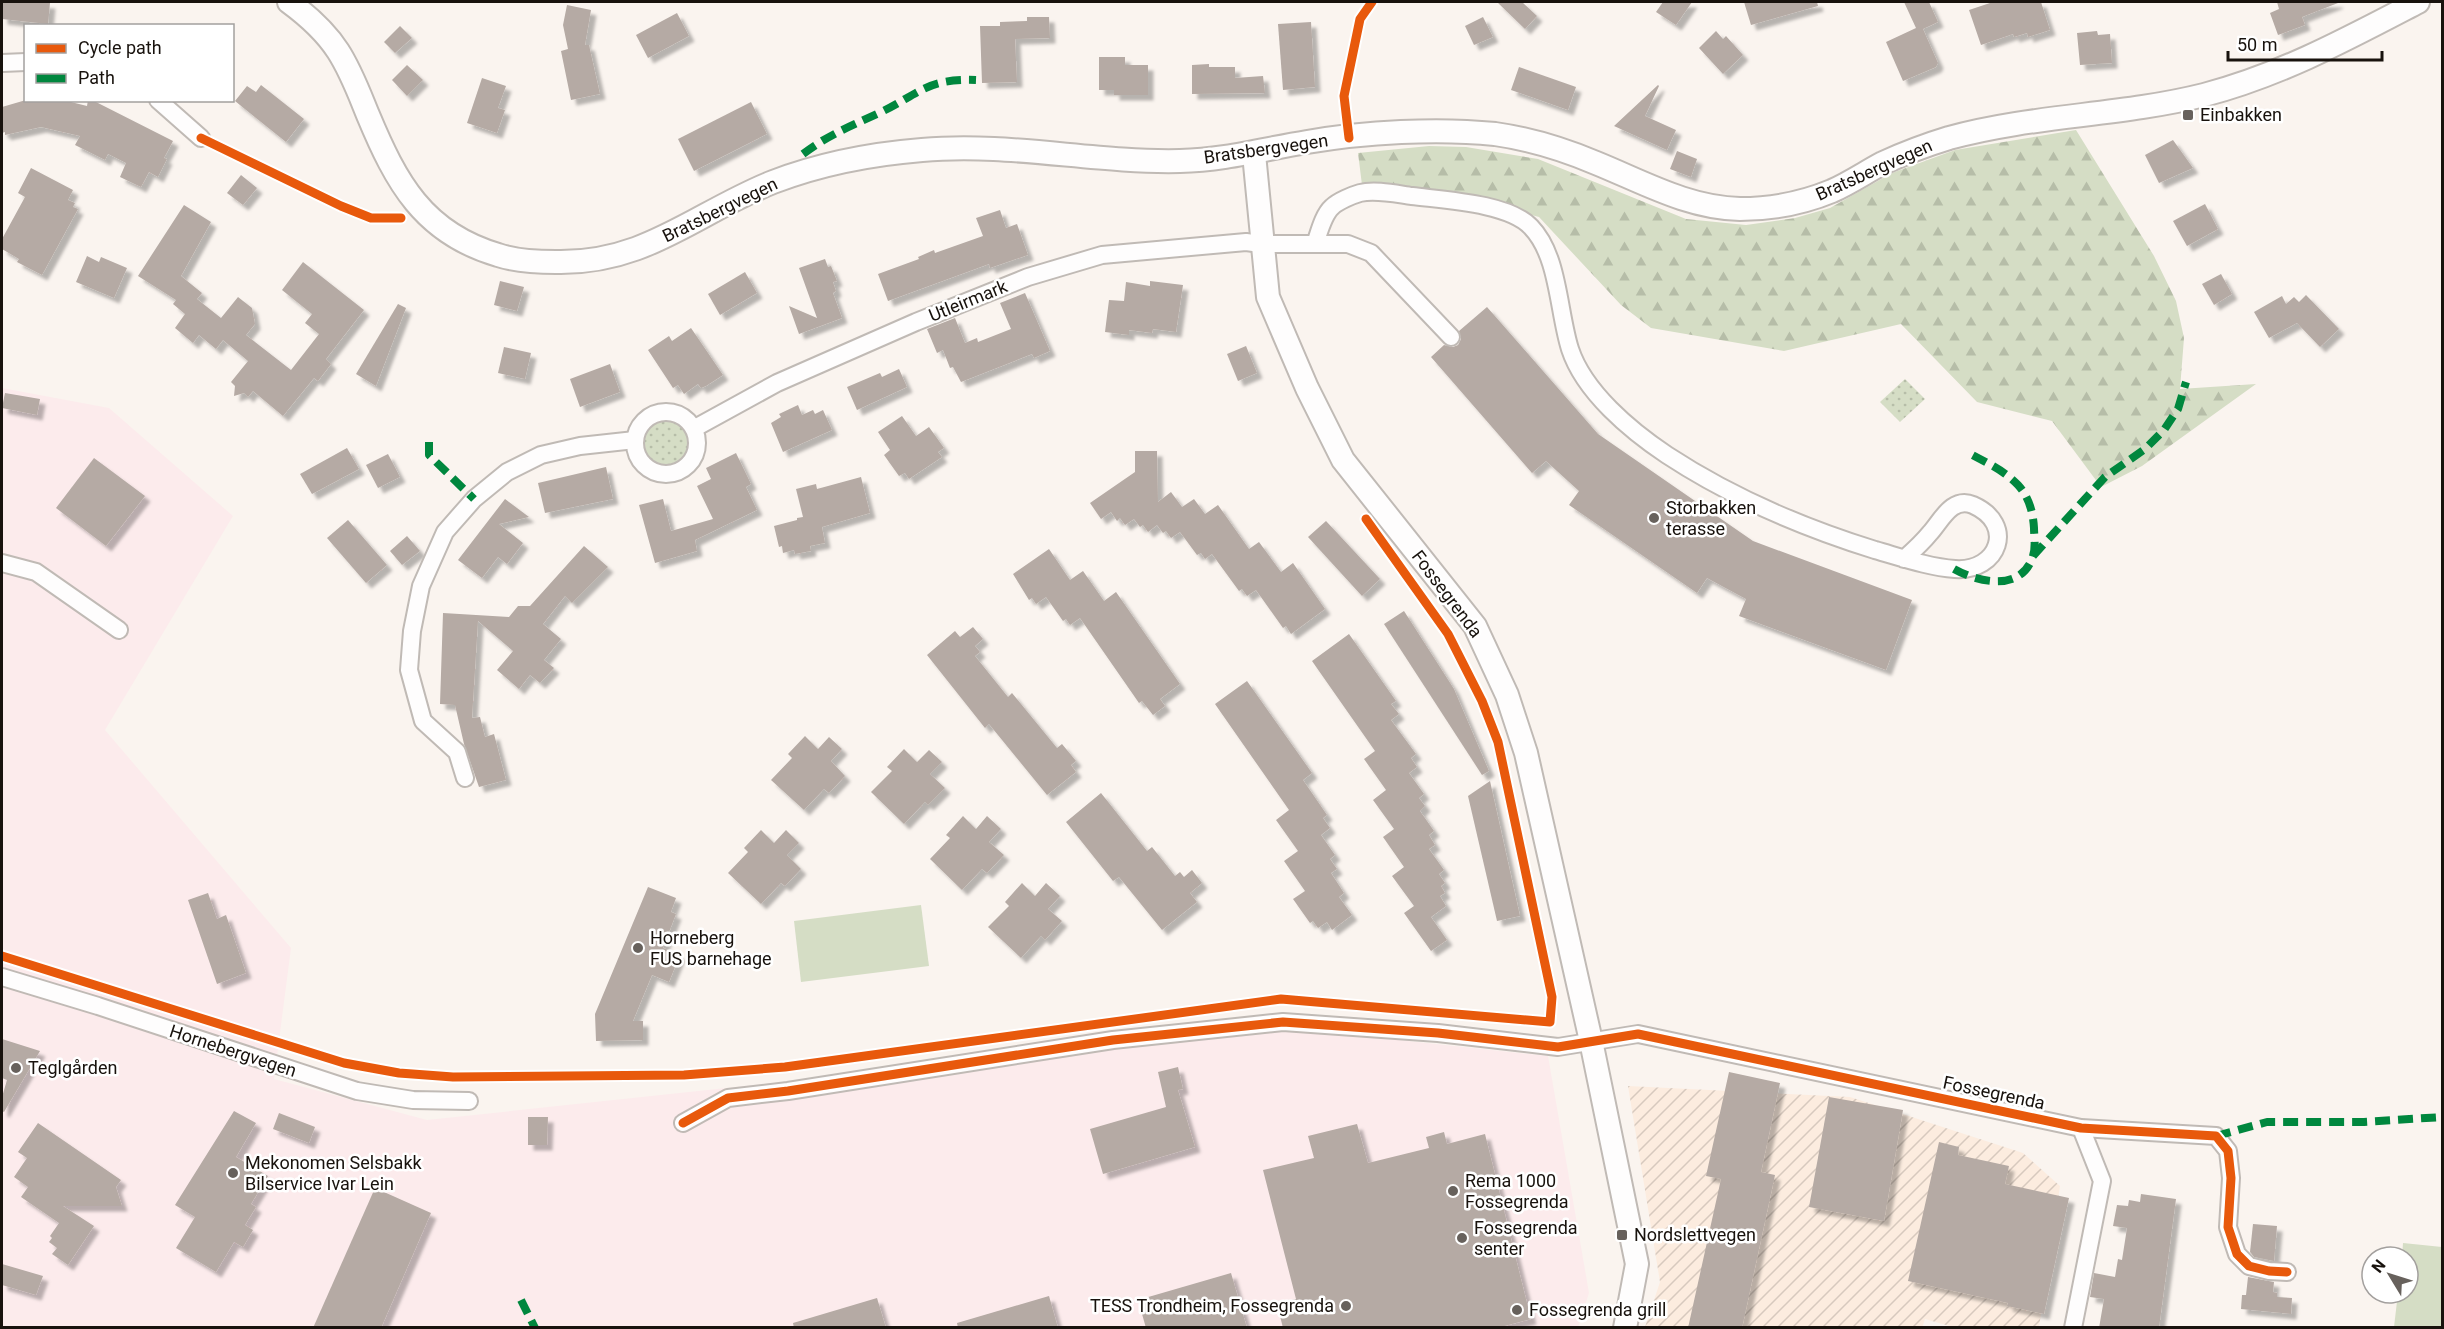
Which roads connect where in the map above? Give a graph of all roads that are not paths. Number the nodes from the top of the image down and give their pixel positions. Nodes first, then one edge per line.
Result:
1 (289, 2) edge
2 (2418, 2) edge
3 (24, 62) edge
4 (2, 63) edge
5 (160, 102) edge
6 (201, 138) dead end
7 (1254, 154) junction
8 (1261, 244) junction
9 (1315, 244) junction
10 (1451, 337) dead end
11 (695, 428) junction
12 (635, 440) junction
13 (1904, 559) junction
14 (2, 563) edge
15 (119, 630) dead end
16 (465, 778) dead end
17 (2, 977) edge
18 (1591, 1041) junction
19 (469, 1101) dead end
20 (683, 1123) dead end
21 (2081, 1128) junction
22 (2288, 1272) dead end
23 (1625, 1328) edge
24 (2073, 1328) edge

1 - 7 main road, Bratsbergvegen
2 - 7 main road, Bratsbergvegen
3 - 4 street
5 - 6 street
7 - 8 main road, Fossegrenda
8 - 9 street
8 - 11 street, Utleirmark
8 - 18 main road, Fossegrenda
9 - 10 street
9 - 13 street
11 - 12 street
11 - 12 street
12 - 16 street
13 - 13 street
14 - 15 street
17 - 19 street, Hornebergvegen
18 - 20 street
18 - 21 street, Fossegrenda
18 - 23 main road, Fossegrenda
21 - 22 street, Fossegrenda
21 - 24 street

